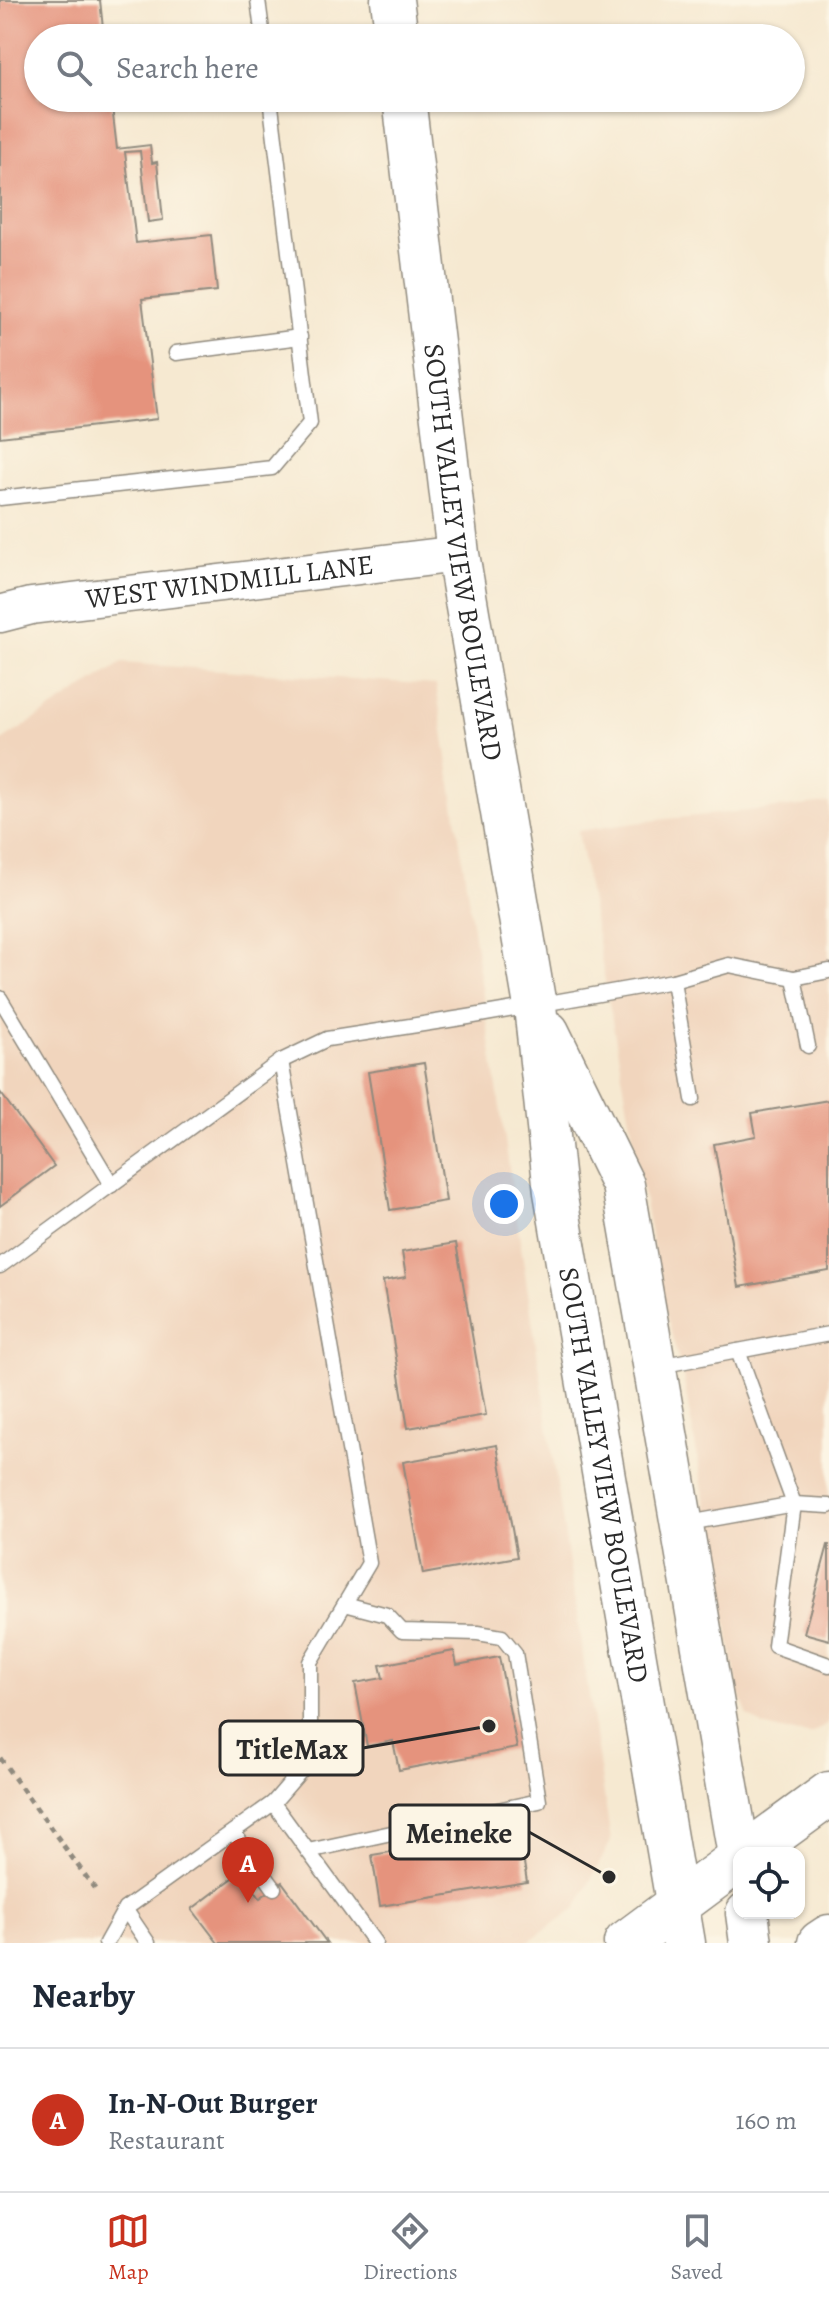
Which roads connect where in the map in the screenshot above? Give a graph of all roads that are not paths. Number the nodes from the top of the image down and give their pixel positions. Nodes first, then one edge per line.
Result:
1 (258, 0) edge
2 (392, 0) edge
3 (261, 24) edge
4 (395, 24) edge
5 (272, 112) edge
6 (406, 112) edge
7 (300, 337) junction
8 (176, 353) dead end
9 (0, 498) edge
10 (458, 554) junction
11 (0, 614) edge
12 (829, 971) edge
13 (794, 978) junction
14 (673, 981) junction
15 (0, 998) edge
16 (535, 1006) junction
17 (808, 1046) dead end
18 (281, 1061) junction
19 (693, 1099) dead end
20 (112, 1185) junction
21 (0, 1266) edge
22 (829, 1334) edge
23 (738, 1351) junction
24 (655, 1366) junction
25 (794, 1504) junction
26 (829, 1506) edge
27 (683, 1524) junction
28 (345, 1604) junction
29 (829, 1665) edge
30 (829, 1794) edge
31 (273, 1803) junction
32 (233, 1832) junction
33 (737, 1847) edge
34 (756, 1847) edge
35 (308, 1851) junction
36 (733, 1864) edge
37 (274, 1888) dead end
38 (125, 1909) junction
39 (748, 1919) edge
40 (681, 1924) edge
41 (829, 1937) edge
42 (106, 1943) edge
43 (148, 1943) edge
44 (375, 1943) edge
45 (626, 1943) edge
46 (751, 1943) edge
47 (820, 1943) edge

1 - 3 lane
2 - 4 main road
5 - 7 lane
6 - 10 main road, SOUTH VALLEY VIEW BOULEVARD
7 - 8 lane
7 - 9 lane
10 - 11 street, WEST WINDMILL LANE
10 - 16 main road, SOUTH VALLEY VIEW BOULEVARD
12 - 13 lane
13 - 14 lane
13 - 17 lane
14 - 16 lane
14 - 19 lane
15 - 20 lane
16 - 18 lane
16 - 24 main road, SOUTH VALLEY VIEW BOULEVARD
16 - 40 main road, SOUTH VALLEY VIEW BOULEVARD
18 - 20 lane
18 - 28 lane
20 - 21 lane
22 - 23 lane
23 - 24 lane
23 - 25 lane
24 - 27 main road, SOUTH VALLEY VIEW BOULEVARD
25 - 26 lane
25 - 27 lane
25 - 29 lane
27 - 33 main road, SOUTH VALLEY VIEW BOULEVARD
28 - 31 lane
28 - 35 lane
30 - 34 highway
31 - 32 lane
31 - 35 lane
32 - 37 lane
32 - 38 lane
35 - 44 lane
36 - 40 highway
38 - 42 lane
38 - 43 lane
39 - 46 main road
40 - 45 highway
41 - 47 highway

